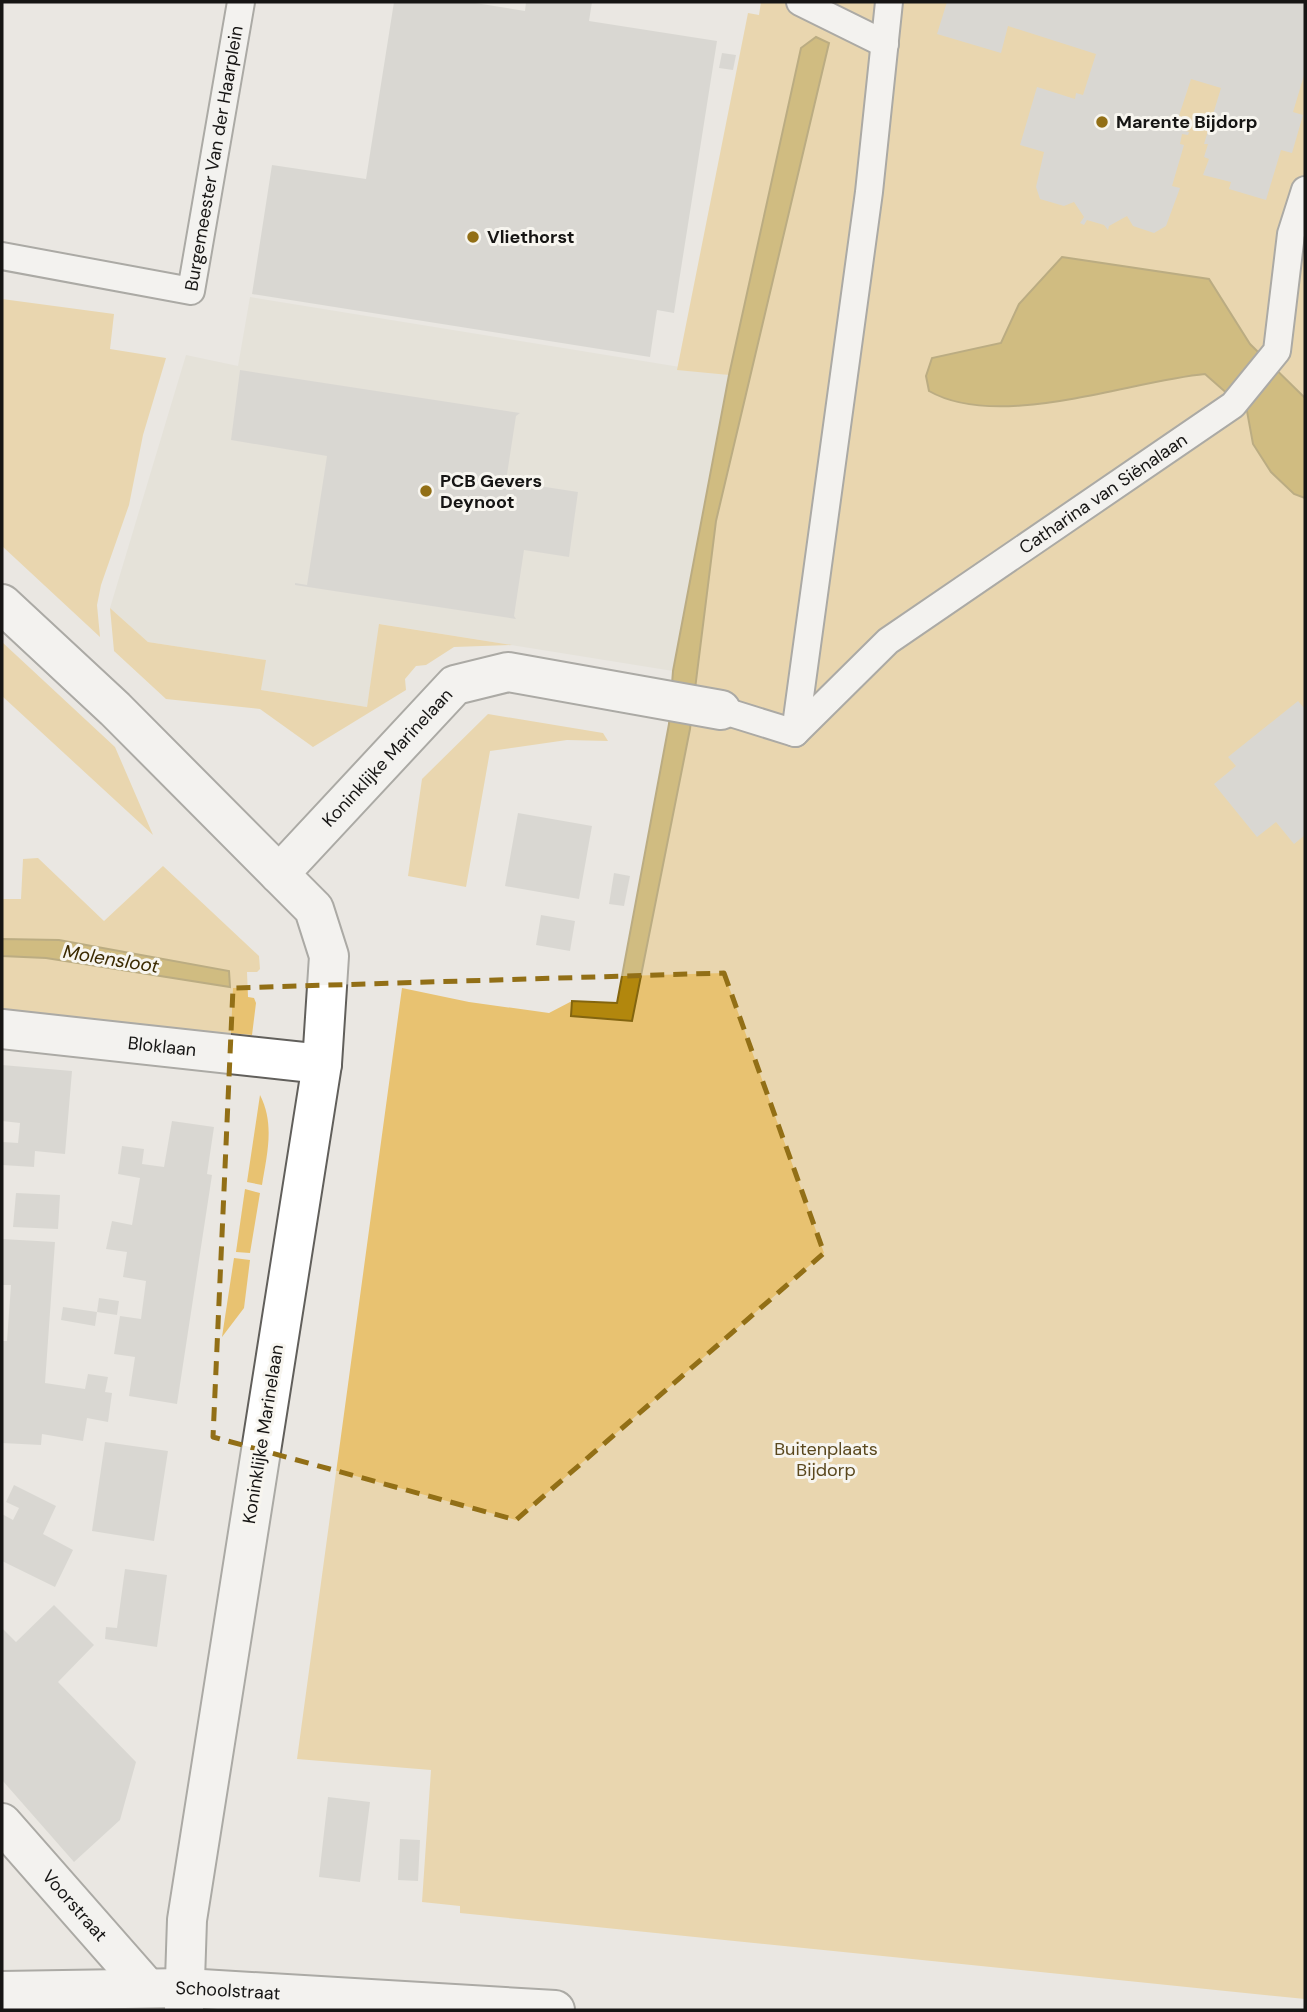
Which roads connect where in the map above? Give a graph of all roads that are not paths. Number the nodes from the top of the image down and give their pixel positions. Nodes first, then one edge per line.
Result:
1 (240, 2) edge
2 (800, 2) edge
3 (889, 2) edge
4 (885, 44) junction
5 (1305, 190) edge
6 (1298, 231) edge
7 (2, 256) edge
8 (2, 604) edge
9 (720, 710) joint
10 (795, 733) junction
11 (279, 874) junction
12 (2, 1029) edge
13 (321, 1064) junction
14 (2, 1824) edge
15 (147, 1987) junction
16 (2, 1991) edge
17 (184, 1999) edge
18 (555, 2010) edge

1 - 7 lane, Burgemeester Van der Haarplein
2 - 4 lane
3 - 4 lane
4 - 10 lane
5 - 6 lane, Catharina van Siënalaan
6 - 10 lane, Catharina van Siënalaan
8 - 11 street, Koninklijke Marinelaan
9 - 10 lane
9 - 11 street, Koninklijke Marinelaan
11 - 13 street, Koninklijke Marinelaan
12 - 13 street, Bloklaan
13 - 17 street, Koninklijke Marinelaan
14 - 15 street, Voorstraat
15 - 16 street, Schoolstraat
15 - 17 street, Schoolstraat
17 - 18 street, Schoolstraat

